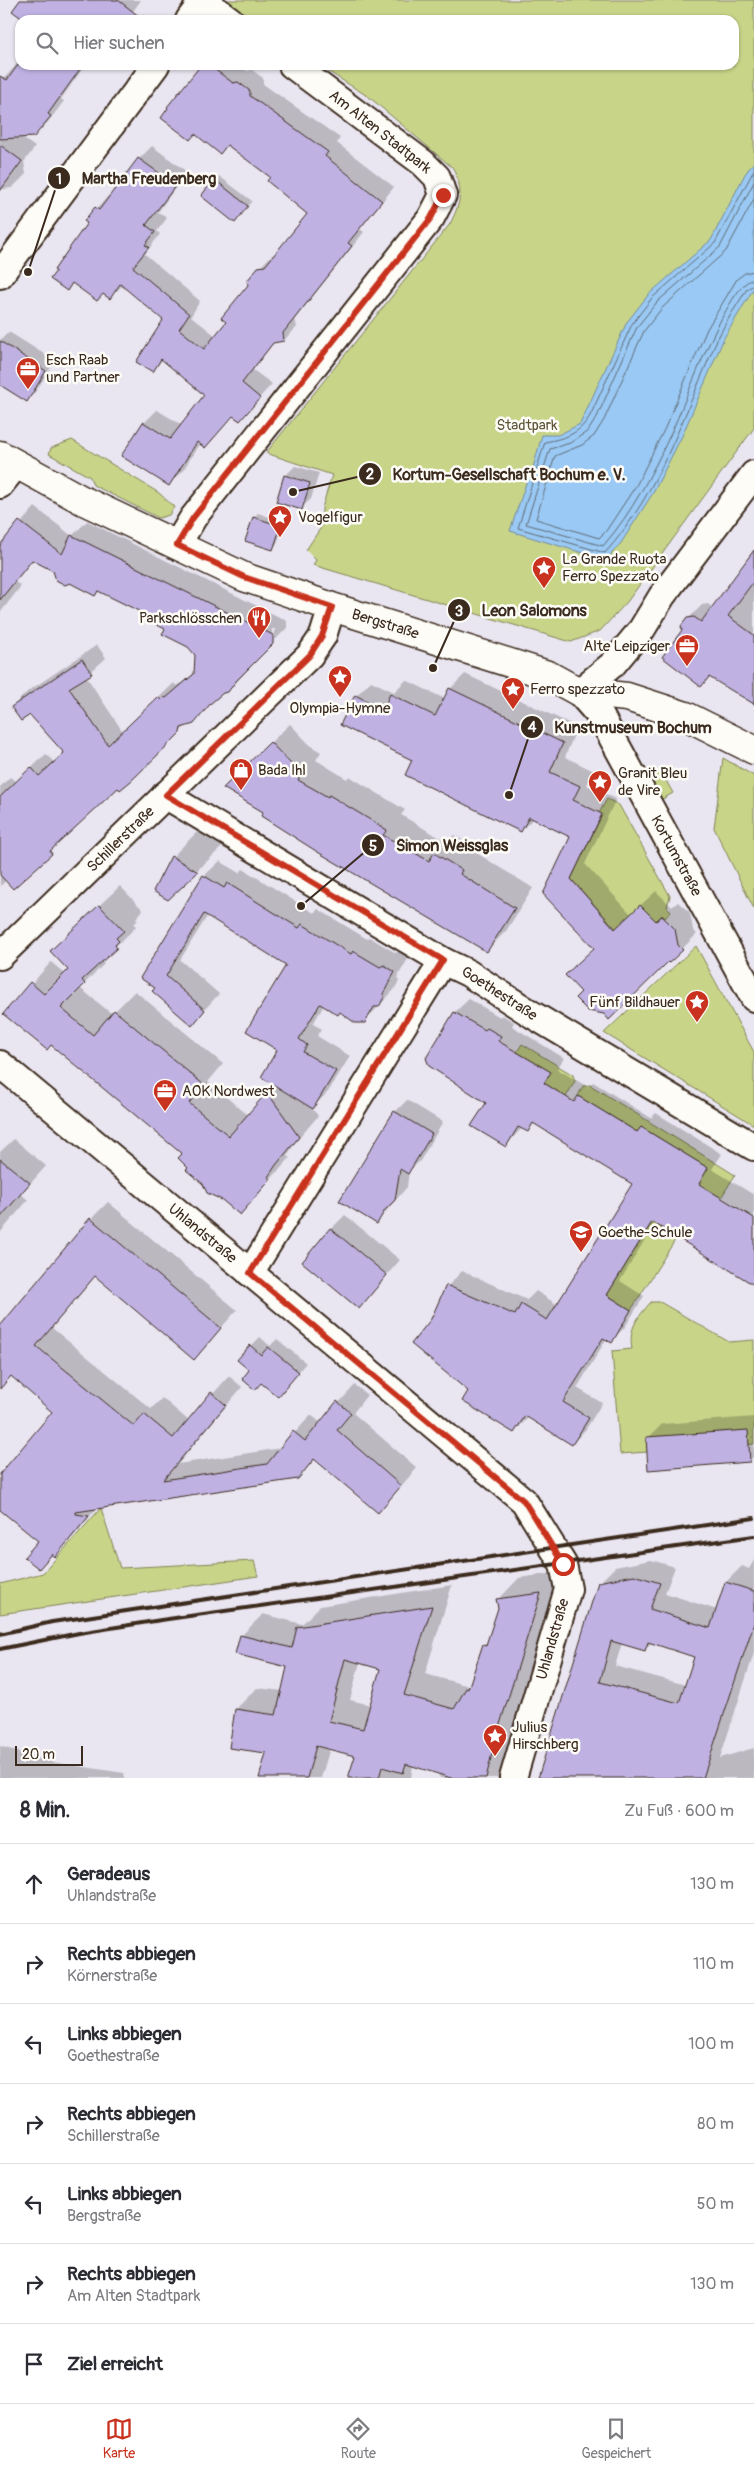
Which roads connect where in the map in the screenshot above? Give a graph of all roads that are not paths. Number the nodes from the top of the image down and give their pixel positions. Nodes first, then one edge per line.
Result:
1 (203, 0) edge
2 (192, 15) edge
3 (223, 15) edge
4 (152, 70) edge
5 (299, 70) edge
6 (0, 275) edge
7 (5, 468) edge
8 (754, 474) edge
9 (177, 545) junction
10 (332, 607) junction
11 (580, 692) junction
12 (754, 750) edge
13 (166, 795) junction
14 (0, 956) edge
15 (443, 960) junction
16 (754, 998) edge
17 (0, 1064) edge
18 (754, 1147) edge
19 (250, 1273) junction
20 (513, 1778) edge

1 - 2 street
1 - 3 street
4 - 6 street
5 - 9 street, Am Alten Stadtpark
7 - 9 street, Bergstraße
8 - 11 street
9 - 10 street, Bergstraße
10 - 11 street, Bergstraße
10 - 13 street, Schillerstraße
11 - 12 street, Bergstraße
11 - 16 street, Kortumstraße
13 - 14 street, Schillerstraße
13 - 15 street, Goethestraße
15 - 18 street, Goethestraße
15 - 19 street
17 - 19 street, Uhlandstraße
19 - 20 street, Uhlandstraße

